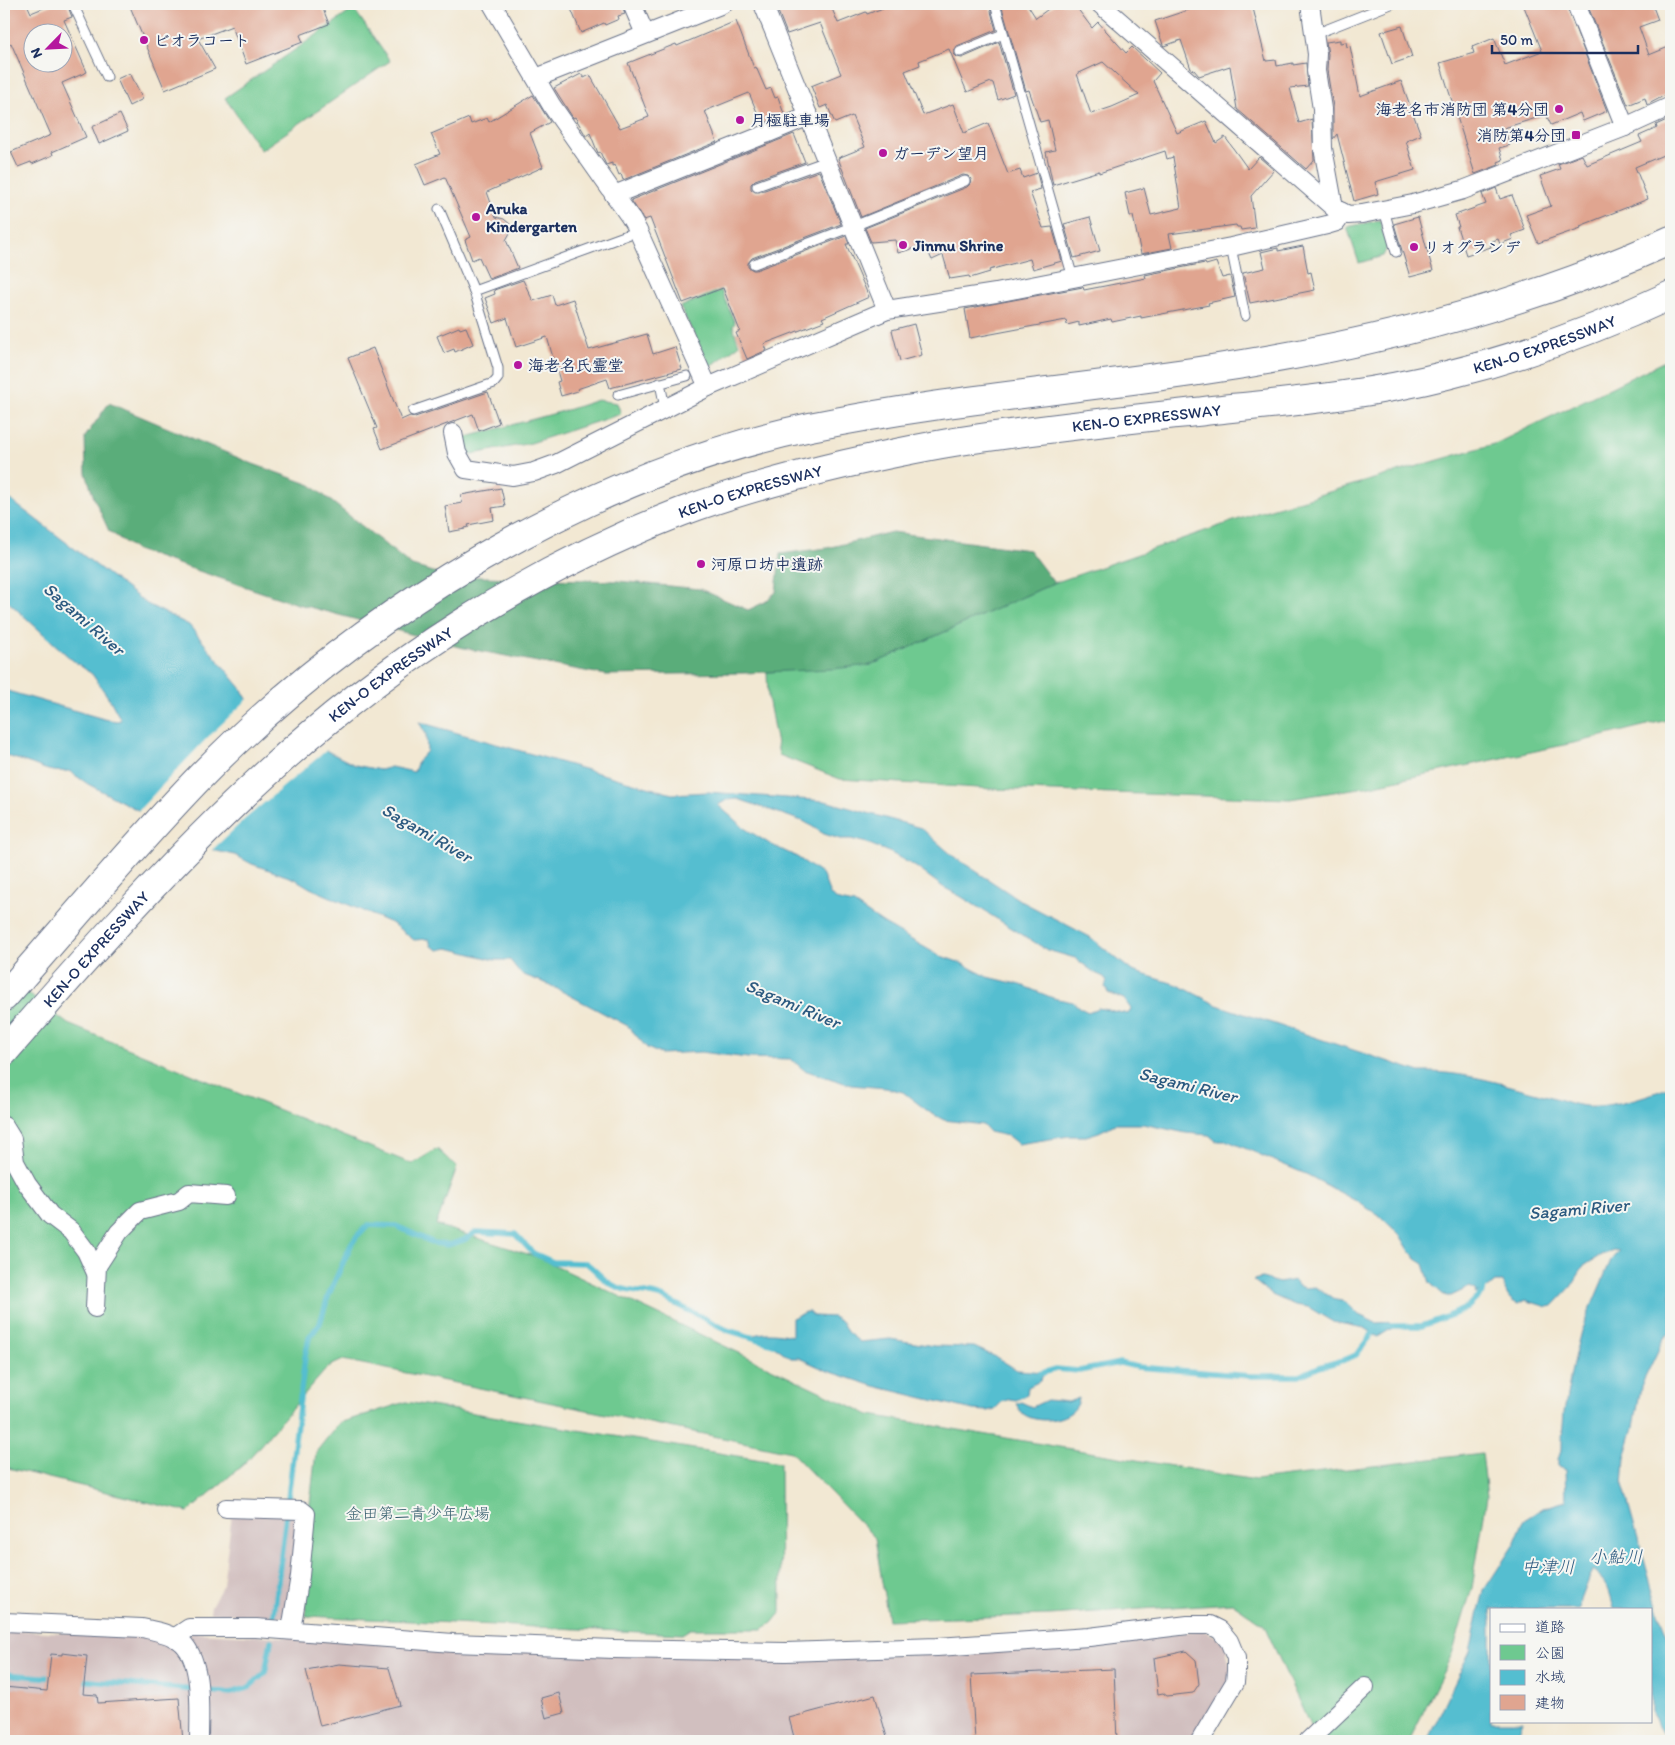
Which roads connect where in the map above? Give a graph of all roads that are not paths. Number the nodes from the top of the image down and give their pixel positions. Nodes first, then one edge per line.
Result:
1 (74, 4) edge
2 (492, 4) edge
3 (632, 4) edge
4 (722, 4) edge
5 (763, 4) edge
6 (995, 4) edge
7 (1100, 4) edge
8 (1310, 4) edge
9 (1391, 4) edge
10 (1576, 4) edge
11 (645, 34) junction
12 (1003, 34) junction
13 (1315, 34) junction
14 (960, 52) dead end
15 (107, 77) dead end
16 (536, 78) junction
17 (1671, 106) edge
18 (809, 116) junction
19 (1626, 127) junction
20 (827, 160) junction
21 (965, 181) dead end
22 (757, 186) dead end
23 (614, 195) junction
24 (439, 210) dead end
25 (1338, 210) junction
26 (1384, 210) junction
27 (854, 226) junction
28 (638, 231) junction
29 (1671, 240) edge
30 (1232, 247) junction
31 (1396, 252) dead end
32 (754, 264) dead end
33 (1073, 278) junction
34 (474, 290) junction
35 (1671, 295) edge
36 (887, 310) junction
37 (1245, 316) dead end
38 (687, 376) dead end
39 (660, 383) junction
40 (708, 387) junction
41 (618, 395) dead end
42 (665, 408) junction
43 (412, 411) dead end
44 (453, 433) dead end
45 (4, 998) edge
46 (4, 1052) edge
47 (4, 1126) edge
48 (226, 1196) dead end
49 (96, 1273) junction
50 (95, 1308) dead end
51 (226, 1508) dead end
52 (4, 1622) edge
53 (291, 1630) junction
54 (174, 1638) junction
55 (1365, 1688) dead end
56 (199, 1741) edge
57 (1200, 1741) edge
58 (1308, 1741) edge

1 - 15 lane
2 - 16 street
3 - 11 street
4 - 11 street
5 - 18 street
6 - 12 lane
7 - 25 street
8 - 13 street
9 - 13 lane
10 - 19 street
11 - 16 street
12 - 14 lane
12 - 33 lane
13 - 25 street
16 - 23 street
17 - 19 street
18 - 20 street
18 - 23 street
19 - 26 street
20 - 22 lane
20 - 27 street
21 - 27 lane
23 - 28 street
24 - 34 lane
25 - 26 street
25 - 30 street
26 - 31 lane
27 - 32 lane
27 - 36 street
28 - 34 lane
28 - 40 street
29 - 45 highway
30 - 33 street
30 - 37 lane
33 - 36 street
34 - 43 lane
35 - 46 highway, KEN-O EXPRESSWAY
36 - 40 street
38 - 39 lane
39 - 41 lane
39 - 42 lane
40 - 42 street
42 - 44 street
47 - 49 street
48 - 49 street
49 - 50 street
51 - 53 street
52 - 54 street
53 - 54 street
53 - 57 street
54 - 56 street
55 - 58 street

